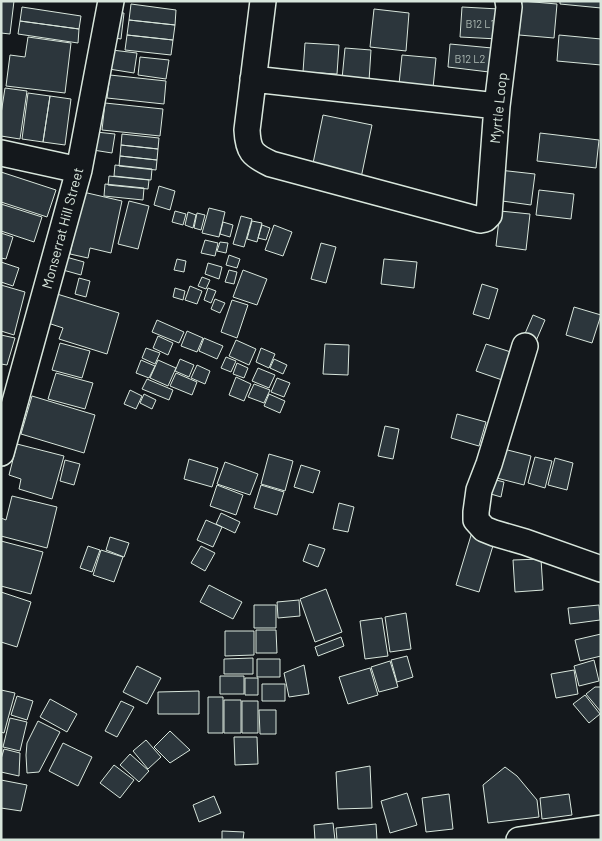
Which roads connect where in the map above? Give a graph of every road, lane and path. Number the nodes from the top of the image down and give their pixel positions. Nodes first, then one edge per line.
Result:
1 (111, 1) edge
2 (263, 1) edge
3 (508, 1) edge
4 (253, 79) junction
5 (497, 106) junction
6 (1, 153) edge
7 (79, 170) junction
8 (525, 346) dead end
9 (1, 453) edge
10 (601, 569) edge
11 (601, 828) edge
12 (519, 840) edge

1 - 7 street, Monserrat Hill Street
2 - 4 street
3 - 5 street, Myrtle Loop
4 - 5 street
4 - 5 street, Myrtle Loop
6 - 7 street
7 - 9 street, Monserrat Hill Street
8 - 10 street
11 - 12 street

